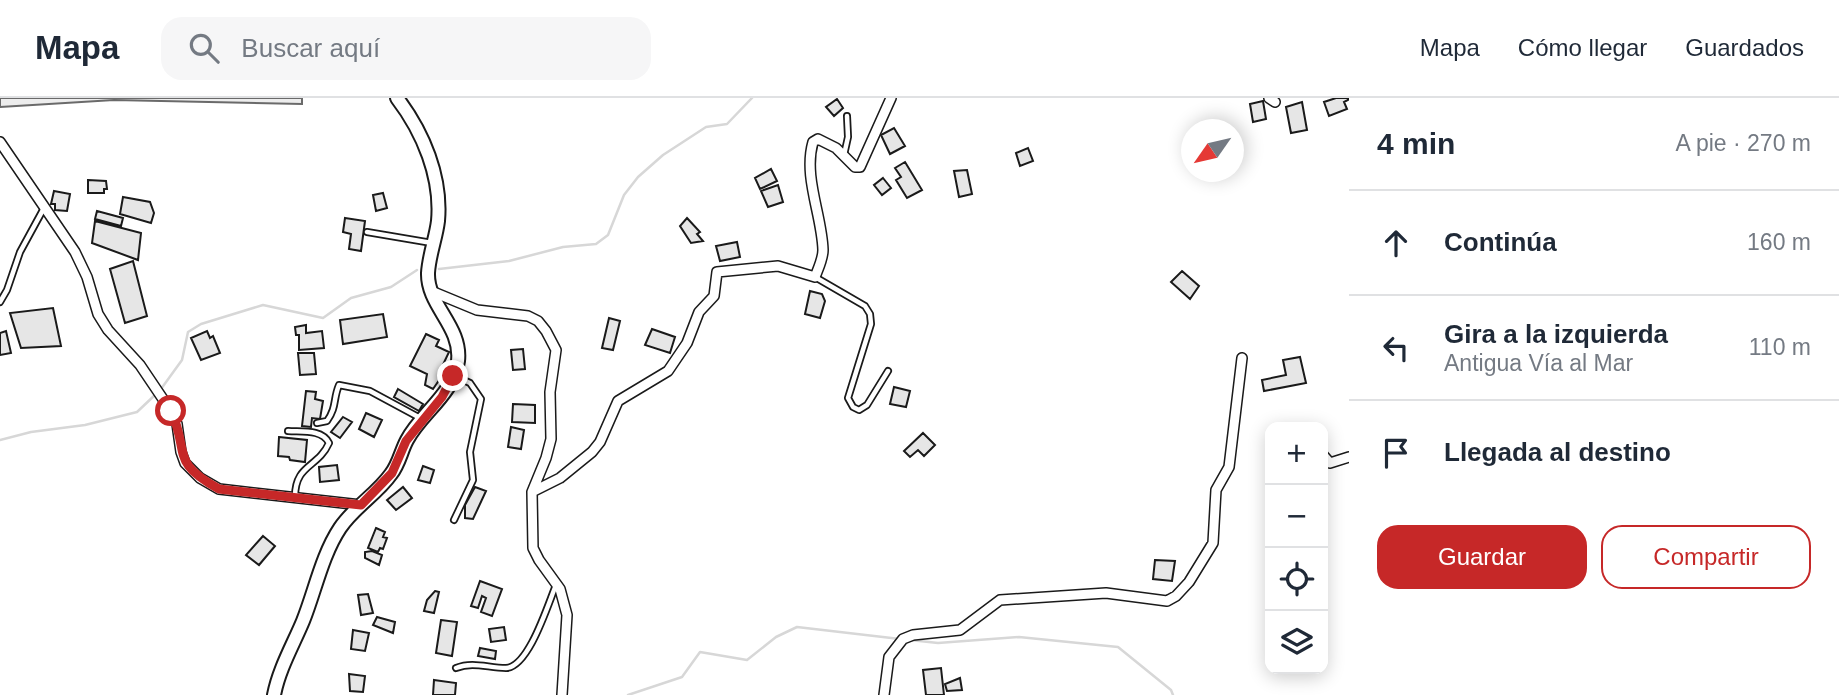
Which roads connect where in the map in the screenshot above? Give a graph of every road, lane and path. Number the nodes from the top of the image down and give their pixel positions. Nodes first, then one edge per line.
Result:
1 (397, 98) edge
2 (891, 98) edge
3 (848, 117) dead end
4 (0, 142) edge
5 (844, 156) junction
6 (45, 208) junction
7 (367, 232) dead end
8 (433, 243) junction
9 (815, 276) junction
10 (431, 291) junction
11 (0, 302) edge
12 (1242, 358) dead end
13 (888, 371) dead end
14 (453, 376) junction
15 (422, 419) junction
16 (317, 423) dead end
17 (288, 431) dead end
18 (1349, 457) edge
19 (1328, 461) edge
20 (532, 492) junction
21 (295, 498) junction
22 (361, 505) junction
23 (454, 520) dead end
24 (556, 584) junction
25 (456, 668) dead end
26 (274, 695) edge
27 (562, 695) edge
28 (884, 695) edge

1 - 8 main road
2 - 5 street
3 - 5 lane
4 - 6 street
5 - 9 street
6 - 11 lane
6 - 21 street
7 - 8 lane
8 - 10 main road
9 - 13 lane
9 - 20 street
10 - 14 main road
10 - 20 street
12 - 28 street
14 - 15 main road
14 - 23 lane
15 - 16 lane
15 - 22 main road
17 - 21 lane
18 - 19 street
20 - 24 street
21 - 22 street
22 - 26 main road
24 - 25 lane
24 - 27 street

